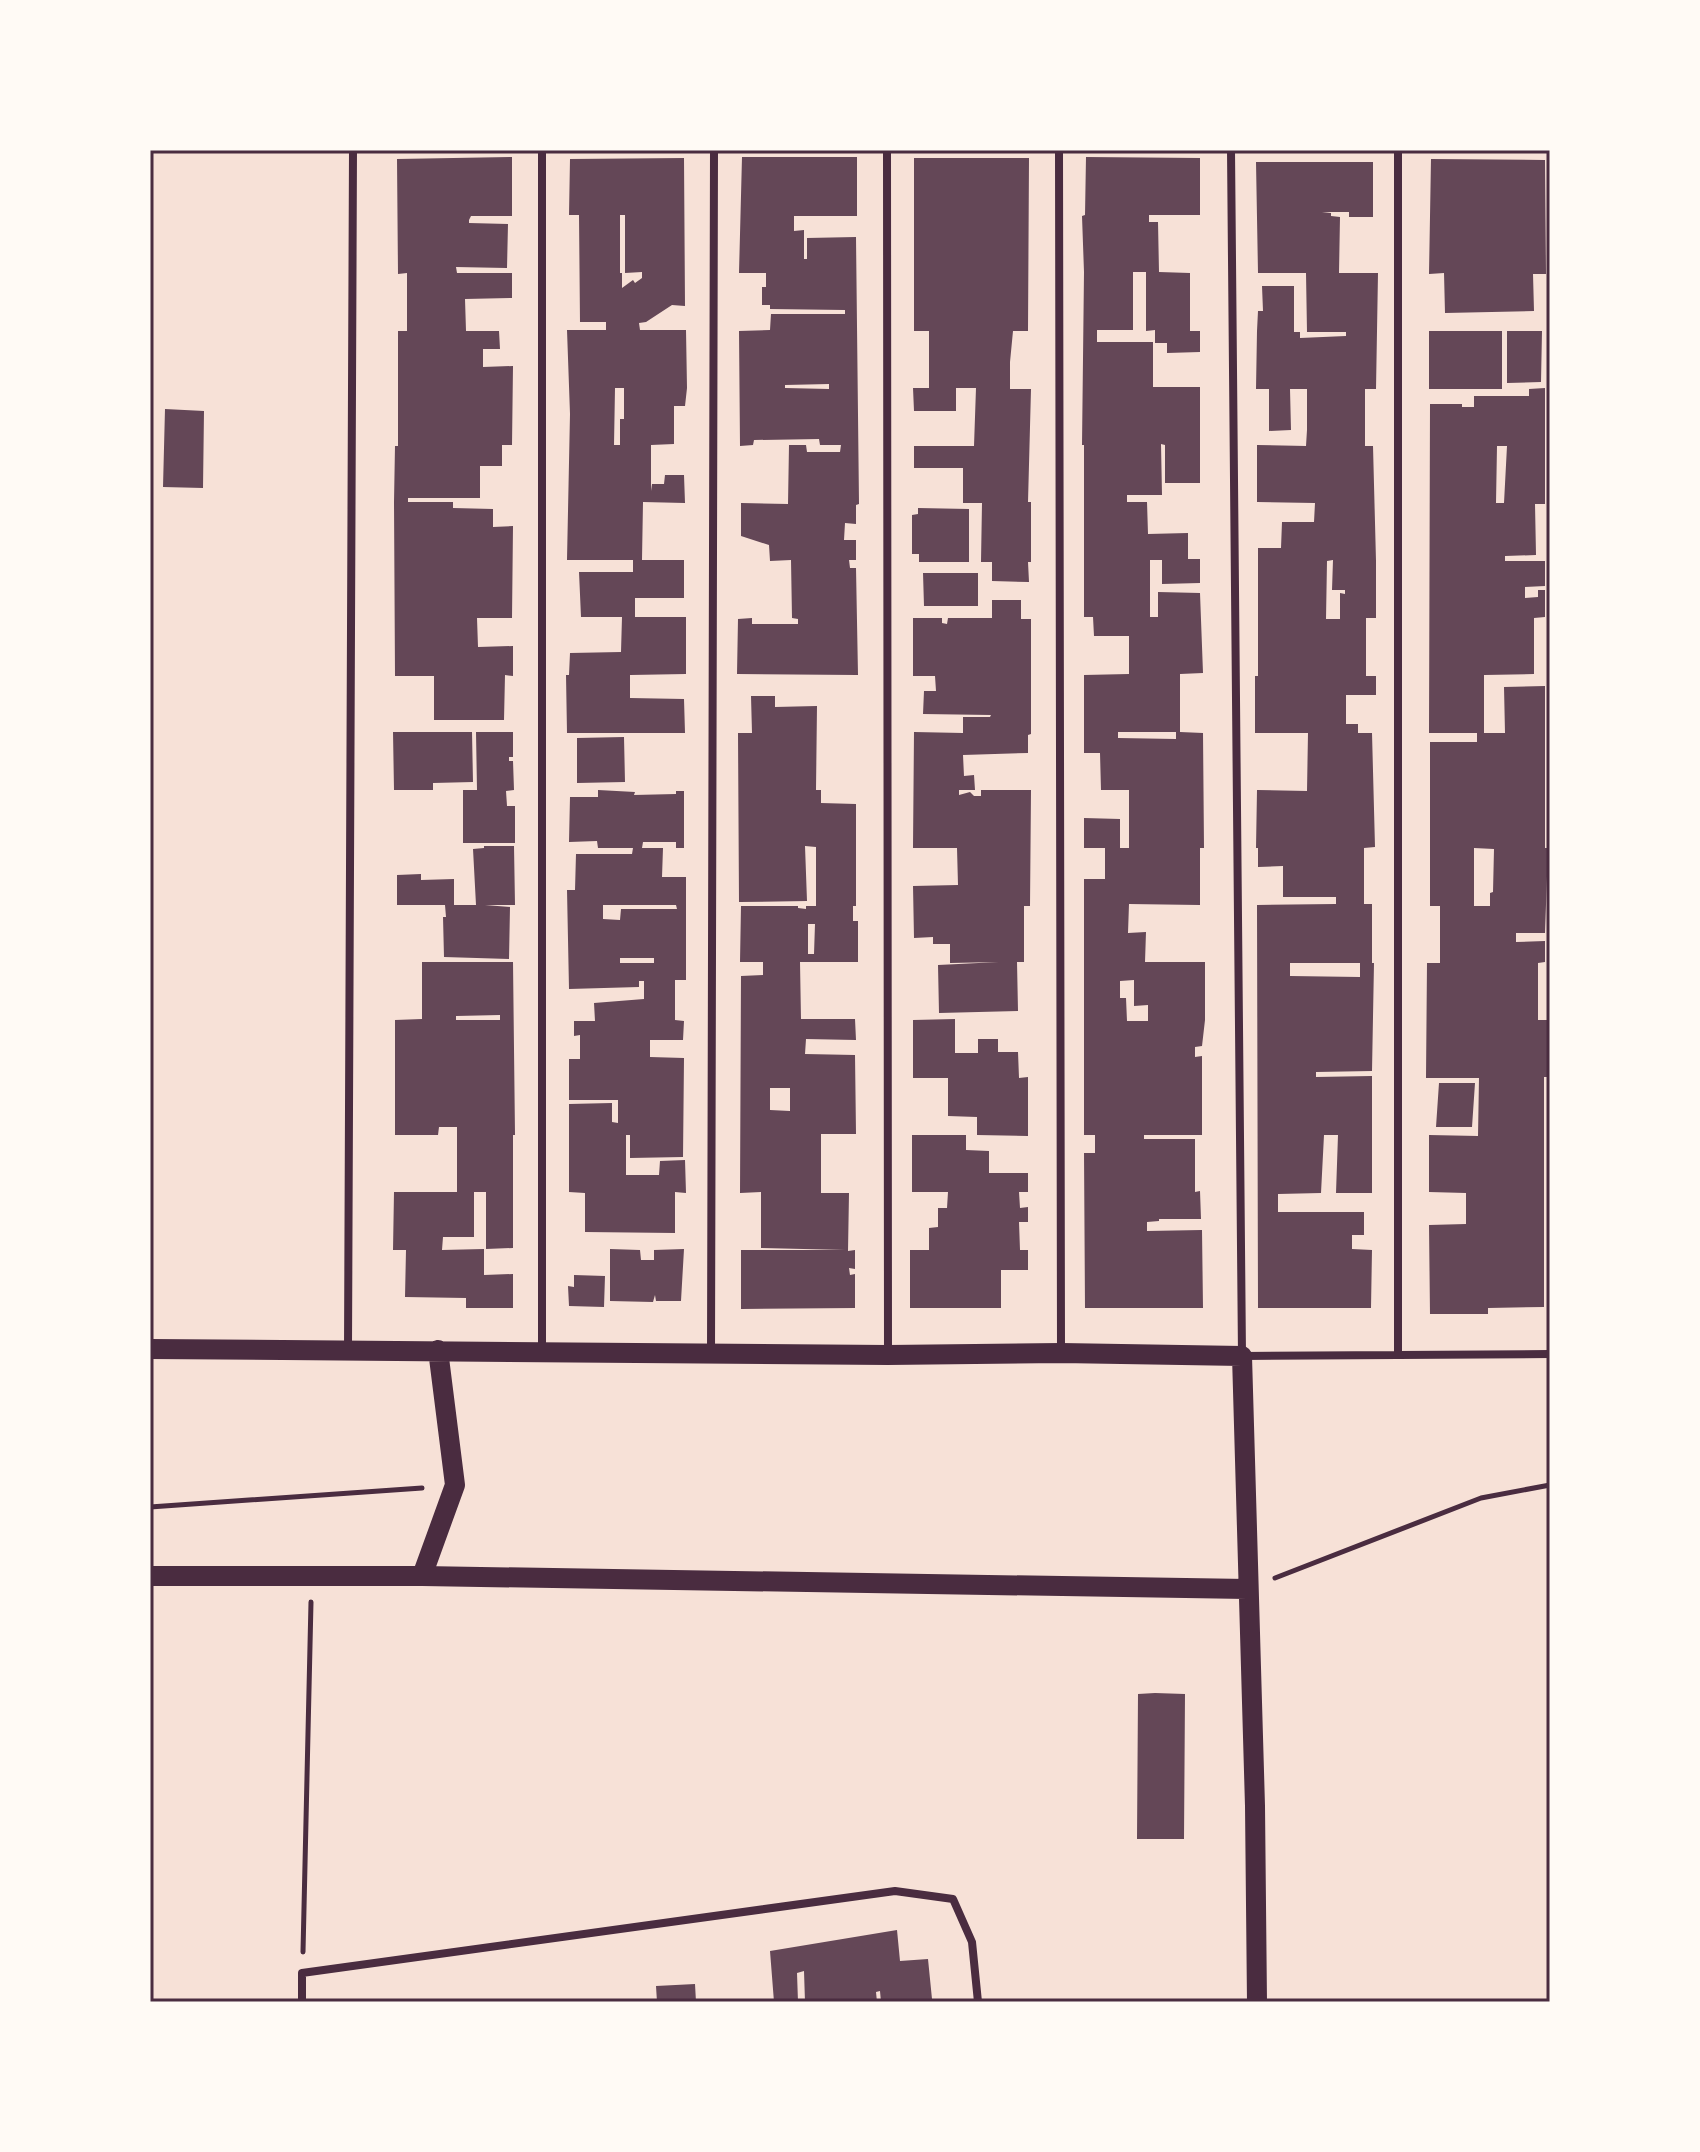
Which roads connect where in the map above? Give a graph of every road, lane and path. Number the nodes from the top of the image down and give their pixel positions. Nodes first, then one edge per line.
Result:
1 (353, 150) edge
2 (542, 150) edge
3 (714, 150) edge
4 (887, 150) edge
5 (1059, 150) edge
6 (1231, 150) edge
7 (1398, 150) edge
8 (150, 1349) edge
9 (348, 1349) junction
10 (438, 1350) junction
11 (542, 1351) junction
12 (711, 1353) junction
13 (1061, 1353) junction
14 (1550, 1354) edge
15 (888, 1355) junction
16 (1398, 1355) junction
17 (1242, 1356) junction
18 (455, 1485) junction
19 (1550, 1485) edge
20 (150, 1507) edge
21 (150, 1576) edge
22 (312, 1576) junction
23 (422, 1576) junction
24 (1247, 1589) junction
25 (302, 1973) junction
26 (302, 2002) edge
27 (978, 2002) edge
28 (1257, 2002) edge

1 - 9 street
2 - 11 street
3 - 12 street
4 - 15 street
5 - 13 street
6 - 17 street
7 - 16 street
8 - 9 main road
9 - 10 main road
10 - 11 main road
10 - 18 main road
11 - 12 main road
12 - 15 main road
13 - 15 main road
13 - 17 main road
14 - 16 street
16 - 17 street
17 - 24 main road
18 - 20 path
18 - 23 main road
19 - 24 path
21 - 22 main road
22 - 23 main road
22 - 25 path
23 - 24 main road
24 - 28 main road
25 - 26 street
25 - 27 street

